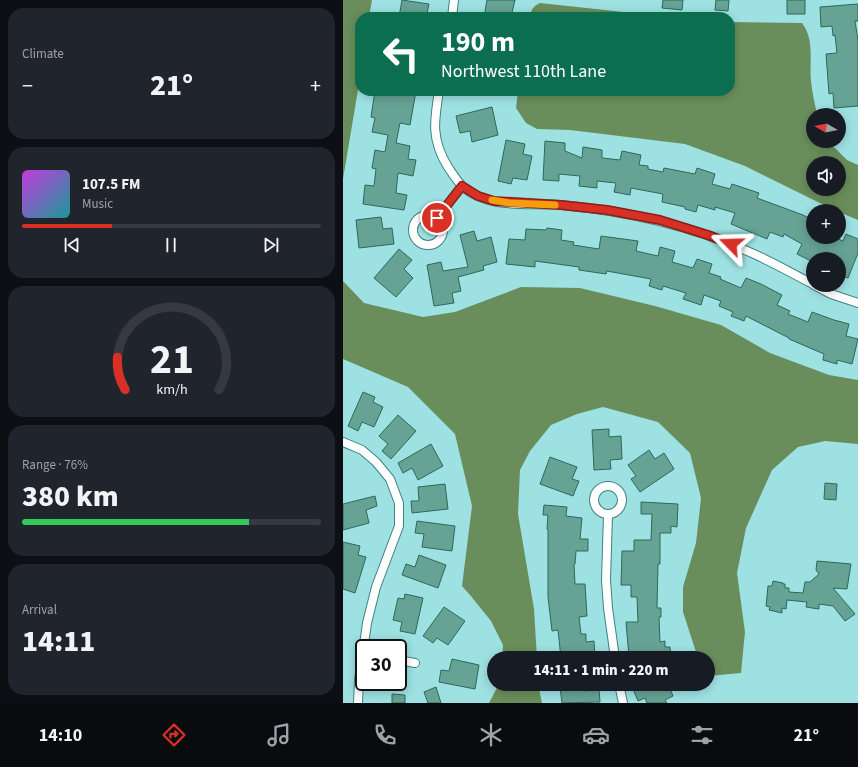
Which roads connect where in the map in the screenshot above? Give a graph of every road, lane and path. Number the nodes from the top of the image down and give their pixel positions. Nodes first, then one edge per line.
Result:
1 (454, 0) edge
2 (453, 12) edge
3 (438, 96) edge
4 (462, 186) junction
5 (437, 218) dead end
6 (806, 281) edge
7 (827, 292) edge
8 (858, 303) edge
9 (343, 442) edge
10 (608, 515) dead end
11 (365, 639) edge
12 (614, 651) edge
13 (407, 662) edge
14 (415, 663) dead end
15 (359, 691) edge
16 (620, 691) edge
17 (358, 703) edge
18 (623, 703) edge

1 - 2 street
3 - 4 street
4 - 5 street
4 - 6 street
7 - 8 street
9 - 11 street
10 - 12 street
13 - 14 street
15 - 17 street
16 - 18 street

